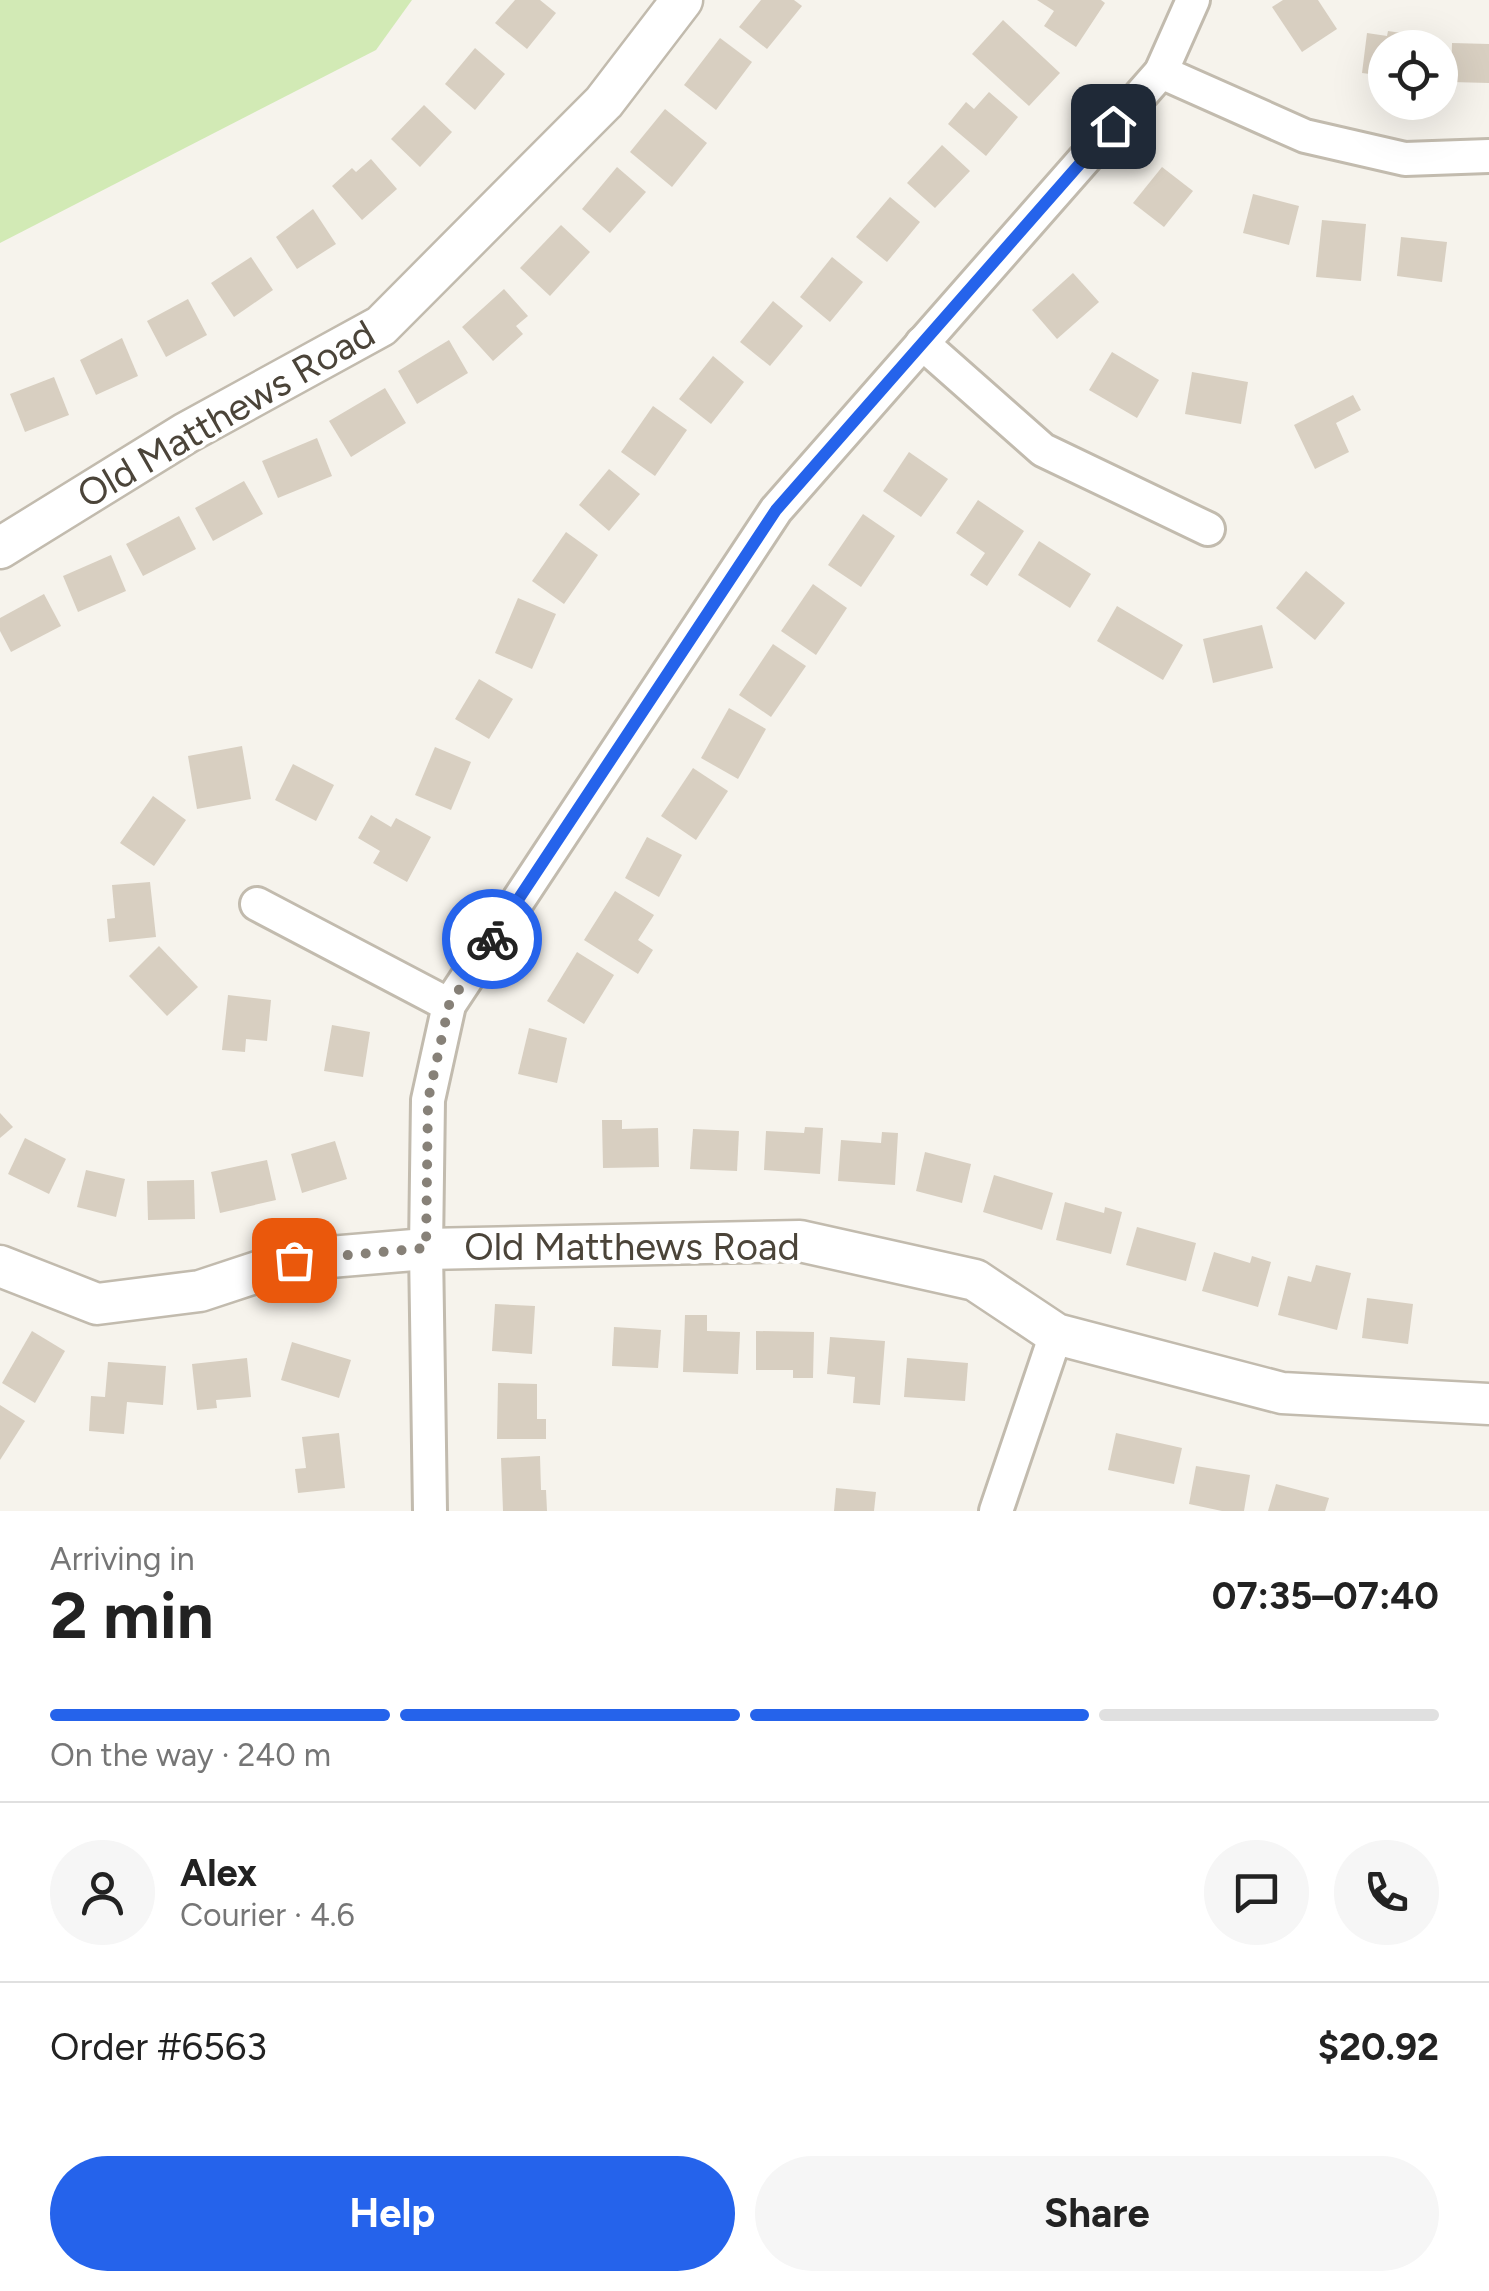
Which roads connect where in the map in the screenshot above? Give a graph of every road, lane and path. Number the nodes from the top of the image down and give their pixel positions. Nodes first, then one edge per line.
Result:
1 (682, 0) edge
2 (1193, 0) edge
3 (1161, 72) junction
4 (1489, 156) edge
5 (922, 343) junction
6 (1208, 529) dead end
7 (0, 548) edge
8 (257, 904) dead end
9 (449, 1005) junction
10 (426, 1248) junction
11 (0, 1266) edge
12 (1056, 1334) junction
13 (1489, 1404) edge
14 (430, 1511) edge
15 (996, 1511) edge

1 - 7 street, Old Matthews Road
2 - 3 street
3 - 4 street
3 - 5 street
5 - 6 street
5 - 9 street
8 - 9 street
9 - 10 street
10 - 11 street, Old Matthews Road
10 - 12 street, Old Matthews Road
10 - 14 street
12 - 13 street, Old Matthews Road
12 - 15 street

